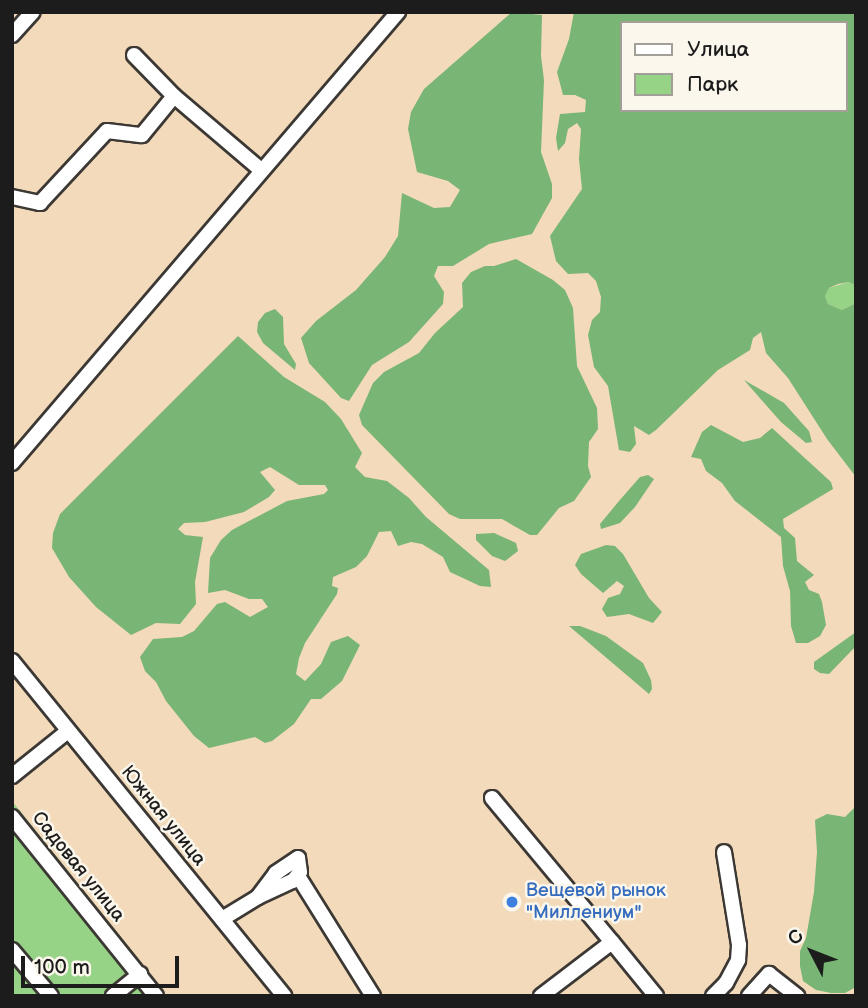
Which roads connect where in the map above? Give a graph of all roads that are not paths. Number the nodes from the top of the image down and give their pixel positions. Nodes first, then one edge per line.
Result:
1 (33, 12) edge
2 (398, 12) edge
3 (12, 35) edge
4 (134, 55) dead end
5 (174, 96) junction
6 (261, 170) junction
7 (12, 197) edge
8 (12, 463) edge
9 (12, 661) edge
10 (68, 730) junction
11 (12, 776) edge
12 (492, 798) dead end
13 (12, 817) edge
14 (724, 852) dead end
15 (222, 919) junction
16 (612, 942) junction
17 (12, 950) edge
18 (140, 974) junction
19 (51, 996) edge
20 (113, 996) edge
21 (156, 996) edge
22 (284, 996) edge
23 (373, 996) edge
24 (541, 996) edge
25 (656, 996) edge
26 (713, 996) edge
27 (749, 996) edge
28 (797, 996) edge

1 - 3 street
2 - 6 street
4 - 5 street
5 - 6 street
5 - 7 street
6 - 8 street
9 - 10 street, Южная улица
10 - 11 street
10 - 15 street, Южная улица
12 - 16 street
13 - 18 street, Садовая улица
14 - 26 street
15 - 22 street, Южная улица
15 - 23 street
16 - 24 street
16 - 25 street
17 - 19 street
18 - 20 street
18 - 21 street, Садовая улица
27 - 28 street

